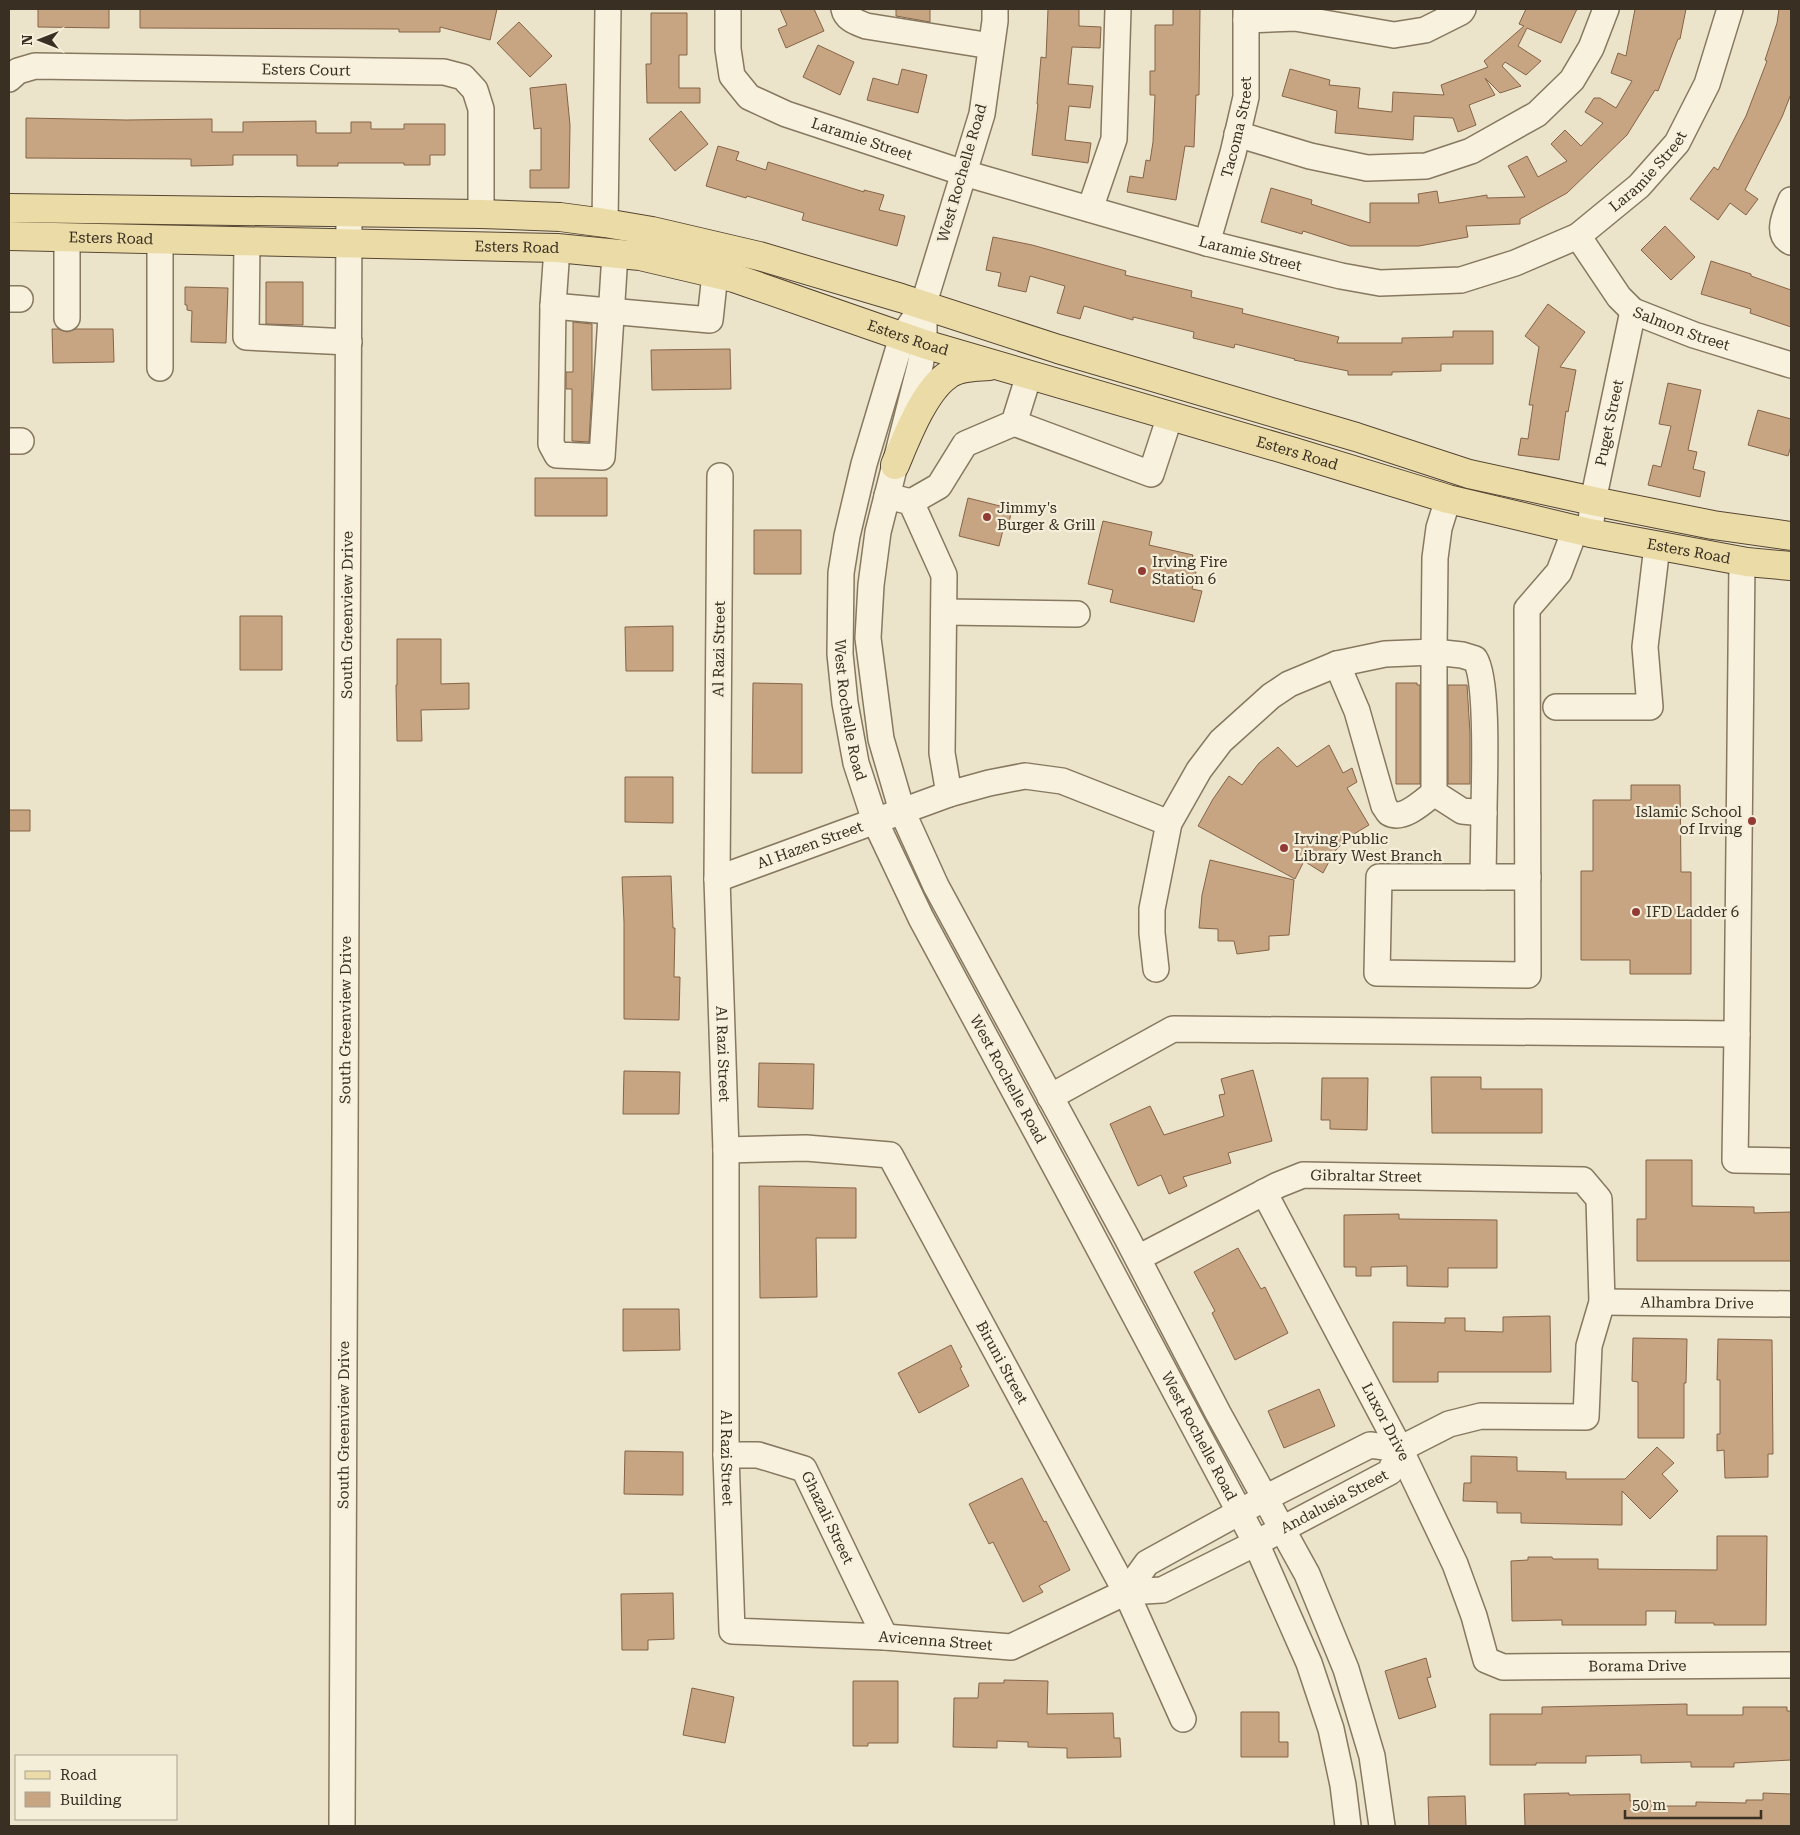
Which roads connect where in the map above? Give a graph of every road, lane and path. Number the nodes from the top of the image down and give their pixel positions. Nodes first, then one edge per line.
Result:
1 (608, 9) edge
2 (728, 9) edge
3 (844, 9) edge
4 (995, 9) edge
5 (1118, 9) edge
6 (1463, 9) edge
7 (1606, 9) edge
8 (1730, 9) edge
9 (1246, 14) edge
10 (991, 46) junction
11 (9, 79) edge
12 (1237, 134) junction
13 (964, 173) junction
14 (1791, 200) edge
15 (9, 208) edge
16 (1090, 209) junction
17 (349, 213) junction
18 (481, 214) junction
19 (605, 223) junction
20 (9, 236) edge
21 (1578, 236) junction
22 (67, 238) junction
23 (160, 240) junction
24 (247, 241) junction
25 (1791, 242) edge
26 (349, 243) junction
27 (1207, 243) junction
28 (557, 248) junction
29 (615, 254) junction
30 (716, 274) junction
31 (553, 306) junction
32 (923, 306) junction
33 (611, 312) junction
34 (1633, 312) junction
35 (67, 318) dead end
36 (913, 341) junction
37 (349, 342) junction
38 (1791, 365) edge
39 (998, 366) junction
40 (160, 368) dead end
41 (1030, 375) junction
42 (1182, 386) junction
43 (1170, 416) junction
44 (1014, 423) junction
45 (895, 465) junction
46 (720, 476) dead end
47 (888, 496) junction
48 (1448, 499) junction
49 (912, 502) junction
50 (1593, 502) junction
51 (1582, 532) junction
52 (1791, 536) edge
53 (1657, 546) junction
54 (1742, 561) junction
55 (1791, 566) edge
56 (944, 612) junction
57 (1077, 614) dead end
58 (1434, 652) junction
59 (1337, 664) junction
60 (1556, 707) dead end
61 (1434, 793) junction
62 (949, 794) junction
63 (902, 810) junction
64 (1484, 813) junction
65 (875, 820) junction
66 (1169, 823) junction
67 (1483, 877) junction
68 (1528, 877) junction
69 (717, 879) junction
70 (1156, 969) dead end
71 (1737, 1034) junction
72 (1050, 1097) junction
73 (726, 1150) junction
74 (1791, 1161) edge
75 (1264, 1192) junction
76 (1138, 1258) junction
77 (1602, 1302) junction
78 (1791, 1304) edge
79 (1400, 1449) junction
80 (726, 1455) junction
81 (1265, 1498) junction
82 (1240, 1512) junction
83 (1282, 1529) junction
84 (1256, 1544) junction
85 (1126, 1592) junction
86 (732, 1631) joint
87 (885, 1637) junction
88 (1486, 1660) joint
89 (1791, 1665) edge
90 (1183, 1719) dead end
91 (342, 1826) edge
92 (1348, 1826) edge
93 (1382, 1826) edge

1 - 19 street
2 - 13 street, Laramie Street
3 - 10 street
4 - 10 street, West Rochelle Road
5 - 16 street
6 - 9 street
7 - 12 street
8 - 21 street, Laramie Street
9 - 12 street, Tacoma Street
10 - 13 street, West Rochelle Road
11 - 18 street, Esters Court
12 - 27 street, Tacoma Street
13 - 16 street, Laramie Street
13 - 32 street, West Rochelle Road
14 - 25 street
15 - 17 main road, Esters Road
16 - 27 street, Laramie Street
17 - 18 main road, Esters Road
17 - 26 street, South Greenview Drive
18 - 19 main road, Esters Road
19 - 32 main road, Esters Road
20 - 22 main road, Esters Road
21 - 27 street, Laramie Street
21 - 34 street, Salmon Street
22 - 23 main road, Esters Road
22 - 35 street
23 - 24 main road, Esters Road
23 - 40 street
24 - 26 main road, Esters Road
24 - 37 street
26 - 28 main road, Esters Road
26 - 37 street, South Greenview Drive
28 - 29 main road, Esters Road
28 - 31 street
29 - 30 main road, Esters Road
29 - 33 street
30 - 33 street
30 - 36 main road, Esters Road
31 - 33 street
31 - 33 street
32 - 36 street, West Rochelle Road
32 - 42 main road, Esters Road
34 - 38 street, Salmon Street
34 - 50 street, Puget Street
36 - 39 main road, Esters Road
36 - 45 street, West Rochelle Road
36 - 65 street, West Rochelle Road
37 - 91 street, South Greenview Drive
39 - 41 main road, Esters Road
39 - 45 main road
41 - 43 main road, Esters Road
41 - 44 street
42 - 43 main road
42 - 50 main road, Esters Road
43 - 44 street
43 - 48 main road, Esters Road
44 - 49 street
45 - 47 street, West Rochelle Road
46 - 69 street, Al Razi Street
47 - 49 street
47 - 63 street, West Rochelle Road
48 - 51 main road, Esters Road
48 - 58 street
49 - 56 street
50 - 51 street, Puget Street
50 - 52 main road, Esters Road
51 - 53 main road, Esters Road
51 - 68 street, Puget Street
53 - 54 main road, Esters Road
53 - 60 street
54 - 55 main road, Esters Road
54 - 71 street
56 - 57 street
56 - 62 street
58 - 59 street
58 - 61 street
58 - 64 street
59 - 61 street
59 - 66 street
61 - 64 street
62 - 63 street, Al Hazen Street
62 - 66 street, Al Hazen Street
63 - 65 street, Al Hazen Street
63 - 72 street, West Rochelle Road
64 - 67 street
65 - 69 street, Al Hazen Street
65 - 82 street, West Rochelle Road
66 - 70 street
67 - 68 street
67 - 68 street, Puget Street
69 - 73 street, Al Razi Street
71 - 72 street
71 - 74 street
72 - 76 street, West Rochelle Road
73 - 80 street, Al Razi Street
73 - 85 street, Biruni Street
75 - 76 street, Gibraltar Street
75 - 77 street, Gibraltar Street
75 - 79 street, Luxor Drive
76 - 81 street, West Rochelle Road
77 - 78 street, Alhambra Drive
77 - 79 street
79 - 81 street, Andalusia Street
79 - 83 street, Andalusia Street
79 - 88 street, Luxor Drive
80 - 86 street, Al Razi Street
80 - 87 street, Ghazali Street
81 - 82 street, Andalusia Street
81 - 83 street, West Rochelle Road
82 - 84 street, West Rochelle Road
82 - 85 street, Avicenna Street
83 - 84 street, Andalusia Street
83 - 93 street, West Rochelle Road
84 - 85 street, Avicenna Street
84 - 92 street, West Rochelle Road
85 - 87 street, Avicenna Street
85 - 90 street, Biruni Street
86 - 87 street, Avicenna Street
88 - 89 street, Borama Drive

